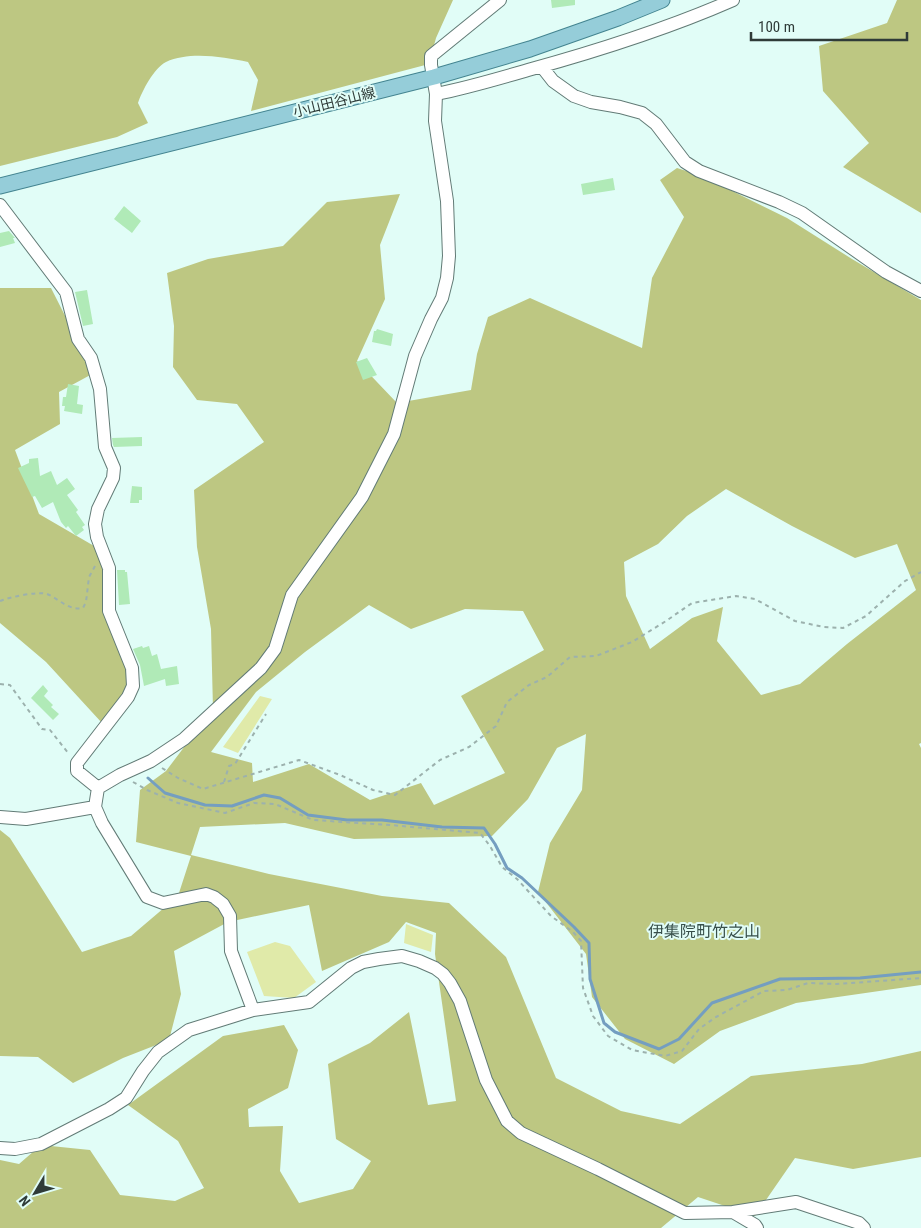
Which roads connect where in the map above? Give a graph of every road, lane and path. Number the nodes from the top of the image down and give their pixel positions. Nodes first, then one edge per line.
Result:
1 (500, 0) edge
2 (662, 0) edge
3 (733, 0) edge
4 (542, 67) junction
5 (434, 77) junction
6 (436, 94) junction
7 (0, 186) edge
8 (0, 205) edge
9 (921, 291) edge
10 (103, 554) junction
11 (921, 572) edge
12 (0, 600) edge
13 (0, 684) edge
14 (266, 714) dead end
15 (151, 761) junction
16 (76, 763) junction
17 (120, 774) junction
18 (224, 782) junction
19 (98, 788) junction
20 (95, 807) junction
21 (0, 817) edge
22 (921, 978) edge
23 (253, 1010) junction
24 (0, 1148) edge
25 (733, 1212) junction
26 (757, 1228) edge
27 (864, 1228) edge

1 - 5 street
2 - 5 main road, 小山田谷山線
3 - 4 street
4 - 6 street
4 - 9 street
5 - 6 street
5 - 7 main road, 小山田谷山線
6 - 15 street
8 - 10 street
10 - 12 path
10 - 16 street
11 - 18 path
13 - 16 path
14 - 18 path
15 - 17 street
15 - 18 path
16 - 19 street
17 - 19 street
17 - 22 path
19 - 20 street
20 - 21 street
20 - 23 street
23 - 24 street
23 - 25 street
25 - 26 street
25 - 27 street

